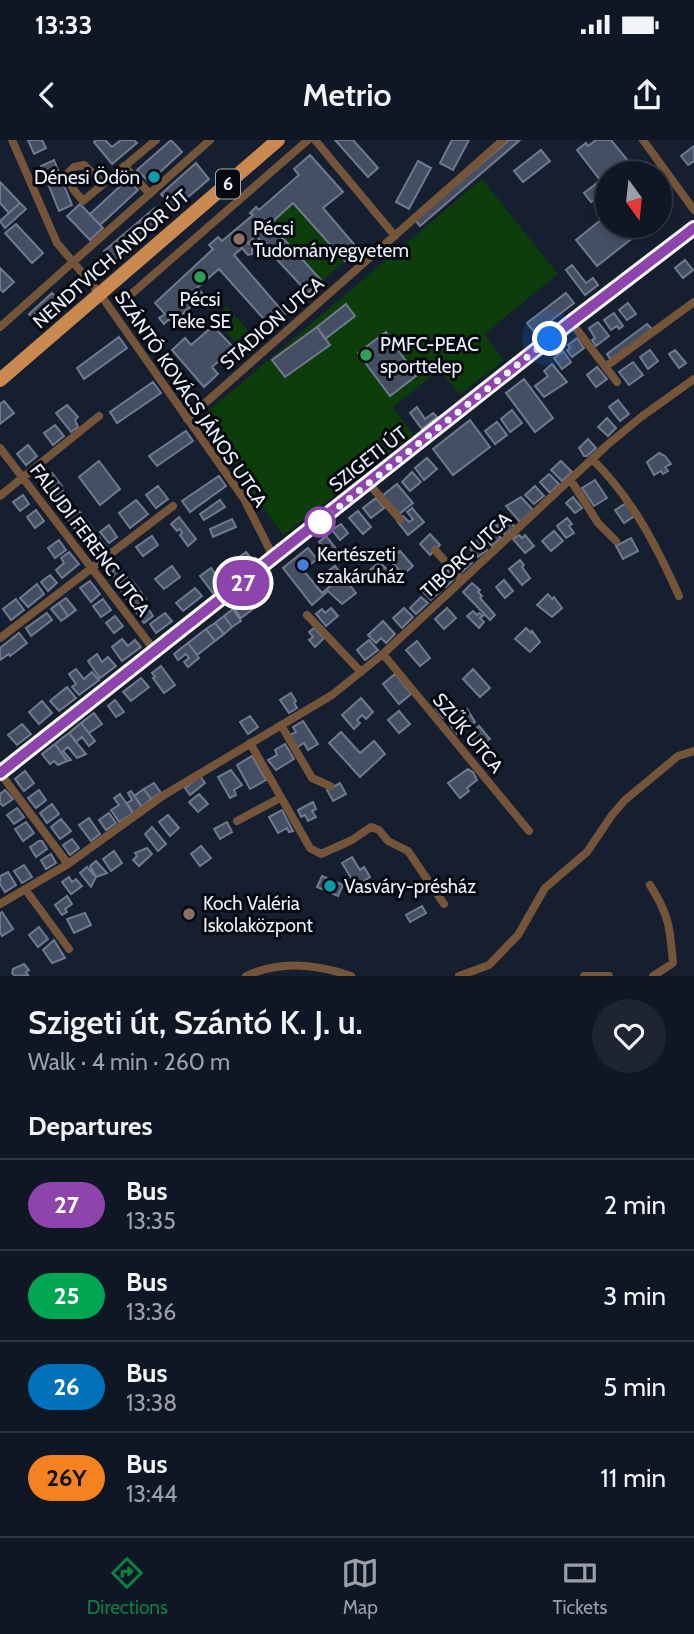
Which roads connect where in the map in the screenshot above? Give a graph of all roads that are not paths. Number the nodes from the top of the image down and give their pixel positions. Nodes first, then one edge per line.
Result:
1 (12, 140) edge
2 (156, 140) edge
3 (210, 140) edge
4 (278, 140) edge
5 (308, 140) edge
6 (315, 140) edge
7 (503, 140) edge
8 (643, 140) edge
9 (124, 166) junction
10 (103, 183) junction
11 (150, 194) junction
12 (694, 210) edge
13 (694, 228) edge
14 (395, 236) junction
15 (74, 263) junction
16 (100, 294) junction
17 (129, 296) dead end
18 (694, 302) edge
19 (0, 313) edge
20 (8, 320) junction
21 (571, 322) junction
22 (0, 327) edge
23 (605, 367) junction
24 (694, 379) edge
25 (0, 380) edge
26 (617, 382) dead end
27 (99, 416) dead end
28 (187, 419) junction
29 (0, 447) edge
30 (592, 459) junction
31 (22, 478) junction
32 (570, 479) junction
33 (368, 483) junction
34 (0, 496) edge
35 (173, 506) dead end
36 (400, 519) dead end
37 (615, 541) dead end
38 (435, 550) dead end
39 (274, 558) junction
40 (91, 567) junction
41 (462, 580) junction
42 (679, 596) dead end
43 (307, 615) dead end
44 (0, 638) edge
45 (155, 651) junction
46 (383, 654) junction
47 (361, 672) junction
48 (281, 725) junction
49 (250, 743) junction
50 (694, 751) edge
51 (0, 773) edge
52 (330, 786) dead end
53 (280, 797) junction
54 (237, 821) dead end
55 (529, 831) dead end
56 (68, 864) junction
57 (650, 885) dead end
58 (25, 889) junction
59 (0, 904) edge
60 (444, 904) dead end
61 (69, 949) dead end
62 (246, 976) edge
63 (351, 976) edge
64 (459, 976) edge
65 (583, 976) edge
66 (609, 976) edge
67 (653, 976) edge

1 - 15 street, SZÁNTÓ KOVÁCS JÁNOS UTCA
2 - 9 street
3 - 11 street
4 - 16 main road, NENDTVICH ANDOR ÚT / 6
5 - 17 street
6 - 14 street
7 - 14 street, STADION UTCA
8 - 12 street
9 - 10 street
9 - 11 street
10 - 10 street
11 - 15 street
13 - 21 street, SZIGETI ÚT
14 - 28 street, STADION UTCA
15 - 16 street, SZÁNTÓ KOVÁCS JÁNOS UTCA
15 - 20 street
16 - 25 main road, NENDTVICH ANDOR ÚT / 6
16 - 28 street, SZÁNTÓ KOVÁCS JÁNOS UTCA
18 - 23 street
19 - 20 street
20 - 22 street
21 - 23 street
21 - 33 street, SZIGETI ÚT
23 - 26 street
24 - 30 street, TIBORC UTCA
27 - 31 street
28 - 39 street, SZÁNTÓ KOVÁCS JÁNOS UTCA
29 - 31 street, FALUDI FERENC UTCA
30 - 32 street, TIBORC UTCA
30 - 42 street
31 - 34 street
31 - 40 street, FALUDI FERENC UTCA
32 - 37 street
32 - 41 street, TIBORC UTCA
33 - 36 street
33 - 39 street, SZIGETI ÚT
35 - 40 street
38 - 41 street
39 - 45 street, SZIGETI ÚT
40 - 44 street
40 - 45 street, FALUDI FERENC UTCA
41 - 46 street, TIBORC UTCA
43 - 47 street
45 - 51 street, SZIGETI ÚT
46 - 47 street, TIBORC UTCA
46 - 55 street, SZŰK UTCA
47 - 48 street, TIBORC UTCA
48 - 49 street, TIBORC UTCA
48 - 52 street
49 - 53 street
49 - 56 street, TIBORC UTCA
50 - 64 street
51 - 56 street
53 - 54 street
53 - 60 street
56 - 58 street, TIBORC UTCA
57 - 67 street
58 - 59 street, TIBORC UTCA
58 - 61 street
62 - 63 street
65 - 66 street

